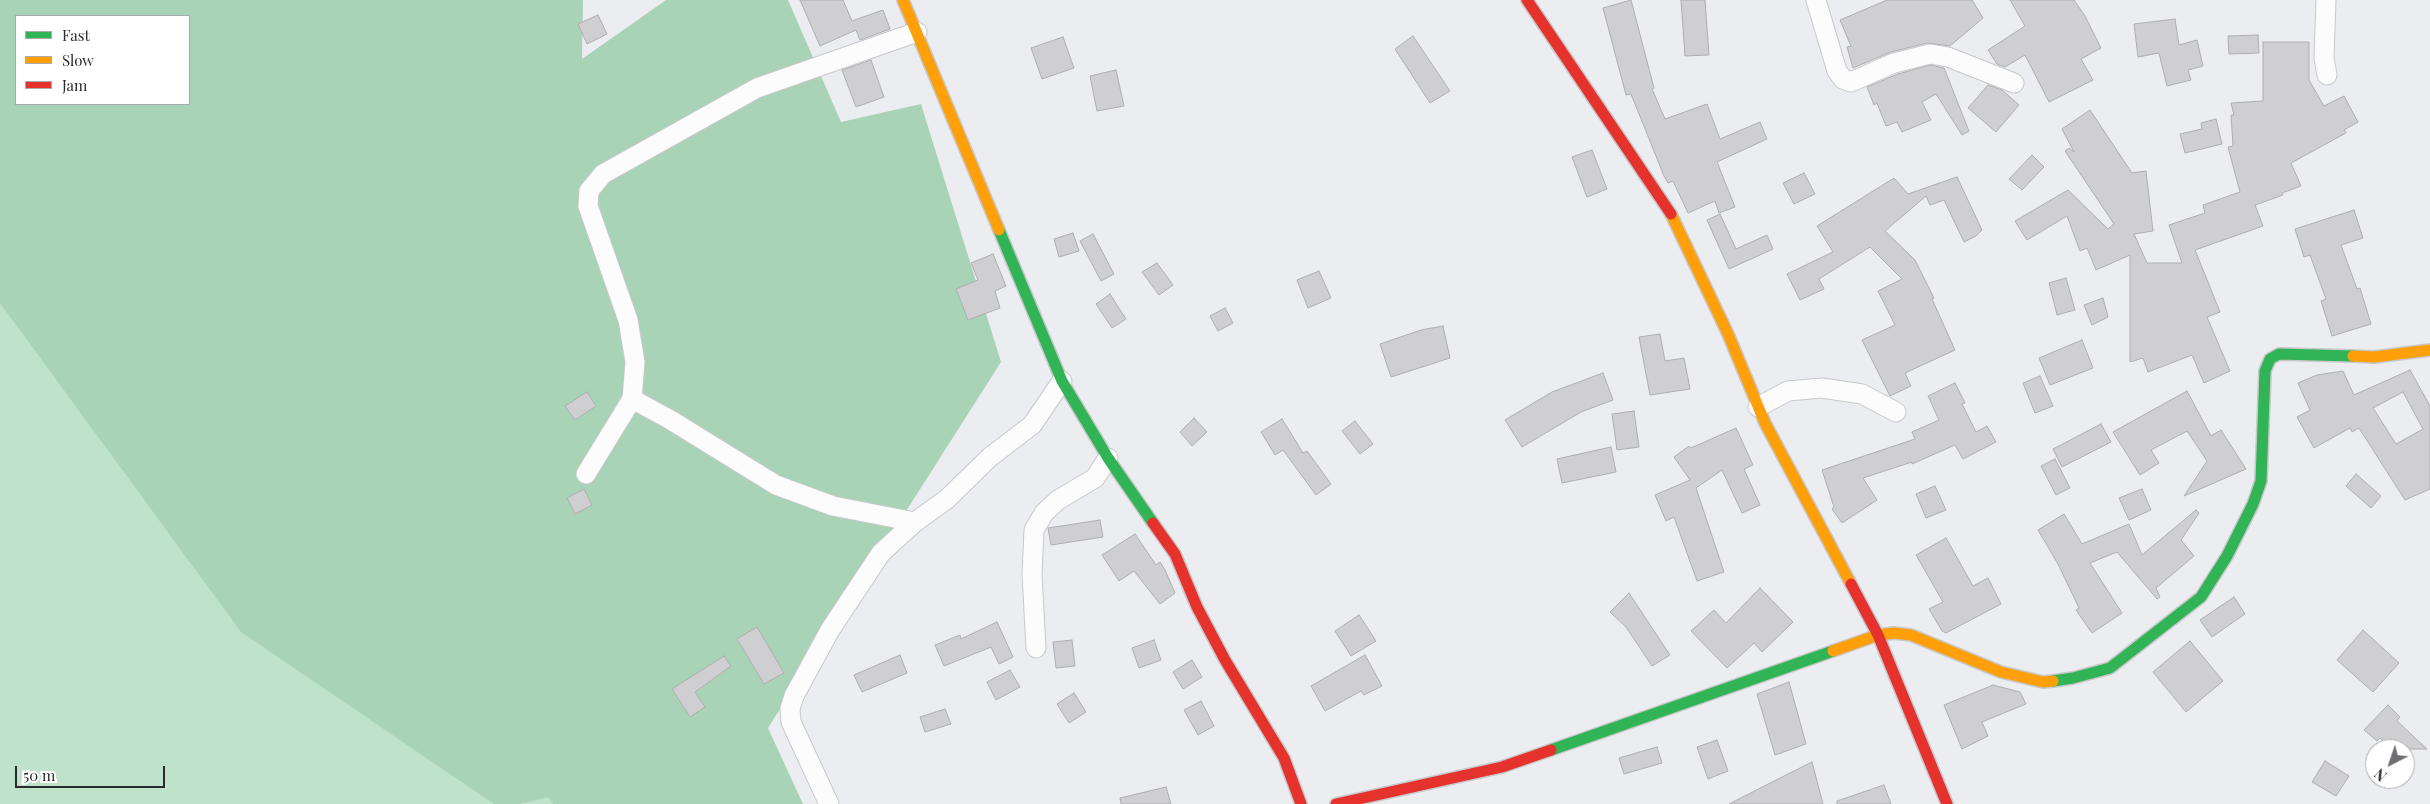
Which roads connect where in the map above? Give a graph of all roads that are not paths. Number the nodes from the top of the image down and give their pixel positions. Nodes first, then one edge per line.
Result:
1 (903, 0) edge
2 (1528, 0) edge
3 (1816, 0) edge
4 (2326, 0) edge
5 (917, 32) junction
6 (2327, 75) dead end
7 (2014, 83) dead end
8 (2430, 350) edge
9 (1062, 381) junction
10 (632, 399) junction
11 (1758, 407) junction
12 (1896, 412) dead end
13 (1108, 458) junction
14 (586, 474) dead end
15 (915, 522) junction
16 (1878, 635) junction
17 (1036, 648) dead end
18 (829, 804) edge
19 (1301, 804) edge
20 (1336, 804) edge
21 (1948, 804) edge

1 - 5 street
2 - 11 street
3 - 7 street
4 - 6 street
5 - 9 street
5 - 10 street
8 - 16 street
9 - 13 street
9 - 15 street
10 - 14 street
10 - 15 street
11 - 12 street
11 - 16 street
13 - 17 street
13 - 19 street
15 - 18 street
16 - 20 street
16 - 21 street

